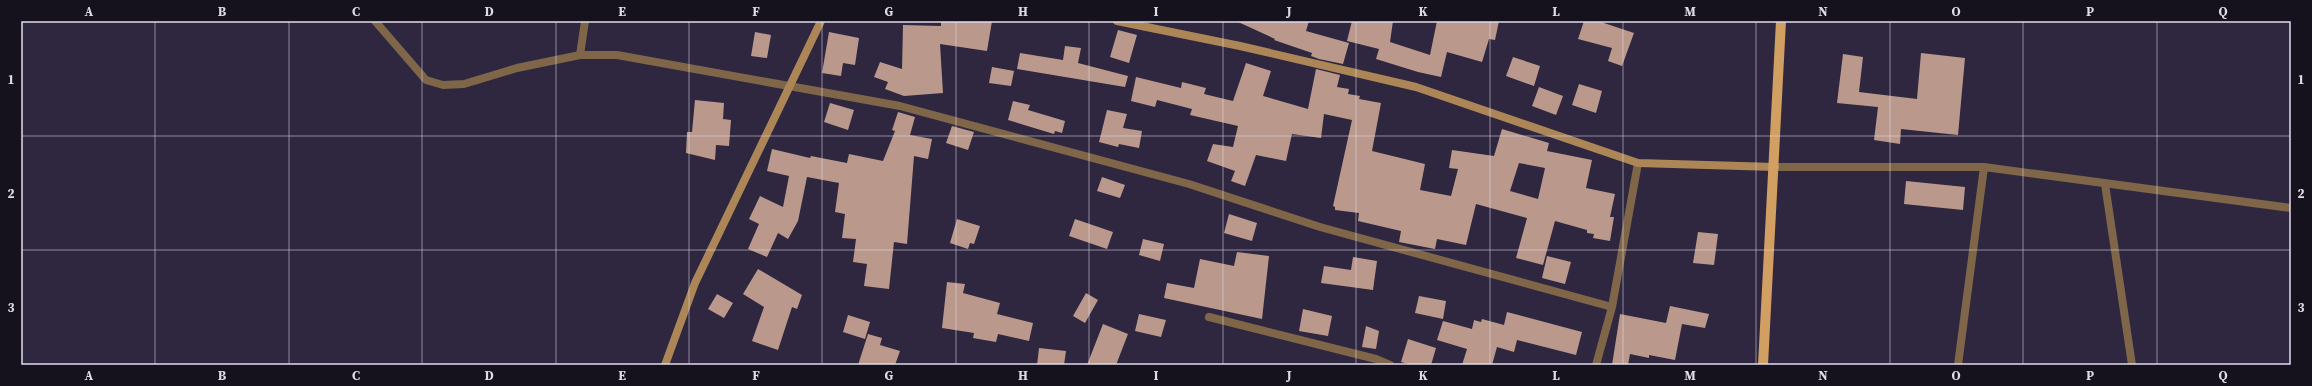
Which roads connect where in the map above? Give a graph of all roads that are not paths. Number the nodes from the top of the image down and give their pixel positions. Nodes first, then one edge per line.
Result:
1 (375, 21) edge
2 (586, 21) edge
3 (821, 21) edge
4 (1117, 21) edge
5 (1781, 21) edge
6 (580, 55) junction
7 (788, 86) junction
8 (1638, 163) junction
9 (1775, 167) junction
10 (1984, 167) junction
11 (2105, 184) junction
12 (2291, 208) edge
13 (1612, 307) junction
14 (1209, 317) dead end
15 (665, 365) edge
16 (1390, 365) edge
17 (1596, 365) edge
18 (1763, 365) edge
19 (1958, 365) edge
20 (2132, 365) edge

1 - 6 street
2 - 6 street
3 - 7 street
4 - 8 street
5 - 9 main road
6 - 7 street
7 - 13 street
7 - 15 street
8 - 9 street
8 - 13 street
9 - 10 street
9 - 18 main road
10 - 11 street
10 - 19 street
11 - 12 street
11 - 20 street
13 - 17 street
14 - 16 street

